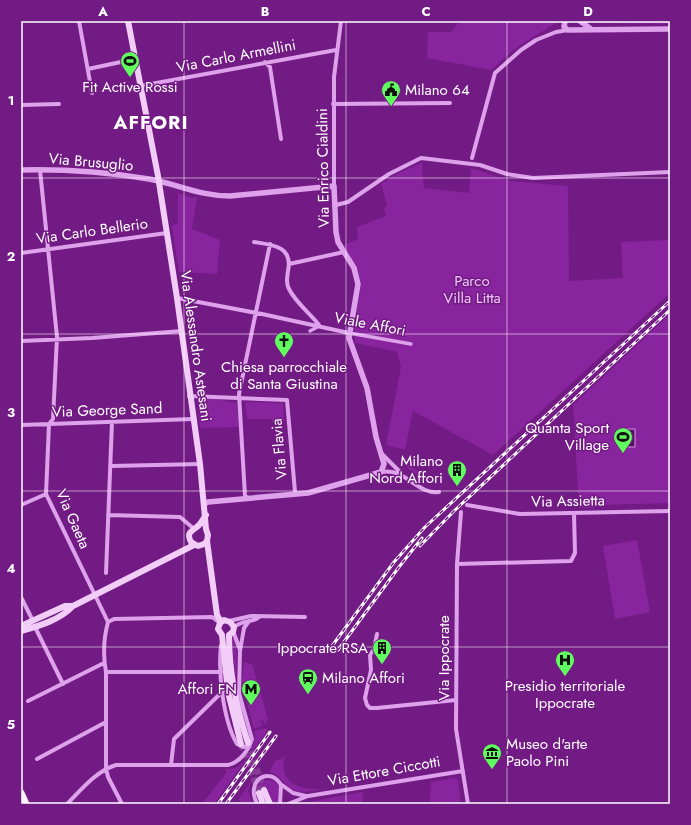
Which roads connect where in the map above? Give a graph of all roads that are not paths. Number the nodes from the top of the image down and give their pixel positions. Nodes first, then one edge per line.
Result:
1 (79, 21) edge
2 (128, 21) edge
3 (341, 21) edge
4 (565, 21) edge
5 (580, 21) edge
6 (577, 29) junction
7 (592, 29) junction
8 (670, 29) edge
9 (568, 30) junction
10 (336, 50) junction
11 (135, 59) junction
12 (265, 62) junction
13 (88, 69) junction
14 (140, 86) junction
15 (92, 92) dead end
16 (450, 103) dead end
17 (59, 104) dead end
18 (333, 104) junction
19 (21, 105) edge
20 (282, 139) dead end
21 (472, 158) junction
22 (462, 162) junction
23 (480, 165) junction
24 (21, 170) edge
25 (40, 170) junction
26 (670, 172) edge
27 (158, 181) junction
28 (334, 186) junction
29 (336, 206) junction
30 (167, 233) junction
31 (254, 242) dead end
32 (270, 244) junction
33 (48, 250) junction
34 (344, 252) junction
35 (21, 253) edge
36 (289, 264) junction
37 (177, 298) junction
38 (257, 314) junction
39 (319, 326) junction
40 (182, 331) junction
41 (310, 331) dead end
42 (349, 333) junction
43 (21, 340) edge
44 (57, 340) junction
45 (411, 344) dead end
46 (189, 396) junction
47 (240, 398) junction
48 (193, 419) junction
49 (112, 422) junction
50 (49, 424) junction
51 (21, 425) edge
52 (380, 453) junction
53 (200, 464) junction
54 (111, 466) junction
55 (381, 472) junction
56 (403, 475) junction
57 (439, 492) dead end
58 (46, 494) junction
59 (293, 496) junction
60 (250, 499) junction
61 (204, 504) junction
62 (21, 505) edge
63 (467, 506) dead end
64 (670, 511) edge
65 (461, 512) dead end
66 (108, 514) junction
67 (574, 514) junction
68 (206, 515) junction
69 (195, 527) junction
70 (206, 529) junction
71 (207, 541) junction
72 (192, 543) junction
73 (201, 545) junction
74 (210, 555) junction
75 (457, 564) junction
76 (106, 573) dead end
77 (95, 595) junction
78 (22, 599) edge
79 (260, 616) junction
80 (305, 617) dead end
81 (223, 621) junction
82 (249, 621) junction
83 (108, 622) junction
84 (34, 625) junction
85 (21, 626) edge
86 (21, 631) edge
87 (232, 631) junction
88 (377, 634) dead end
89 (221, 638) junction
90 (240, 651) junction
91 (104, 663) junction
92 (106, 672) junction
93 (221, 672) junction
94 (63, 684) junction
95 (223, 691) junction
96 (456, 700) junction
97 (28, 701) dead end
98 (106, 722) junction
99 (246, 744) junction
100 (38, 759) dead end
101 (171, 765) junction
102 (106, 768) junction
103 (463, 770) junction
104 (281, 785) junction
105 (21, 794) edge
106 (308, 796) junction
107 (21, 801) edge
108 (22, 804) edge
109 (26, 804) edge
110 (67, 804) edge
111 (122, 804) edge
112 (257, 804) edge
113 (263, 804) edge
114 (270, 804) edge
115 (280, 804) edge
116 (288, 804) edge
117 (468, 804) edge

1 - 13 street
2 - 11 main road, Via Alessandro Astesani
3 - 10 street, Via Enrico Cialdini
4 - 9 street
5 - 6 street
5 - 7 street
6 - 7 street
6 - 9 street
7 - 8 street
9 - 21 street
10 - 12 street, Via Carlo Armellini
10 - 18 street, Via Enrico Cialdini
11 - 13 street
11 - 14 main road, Via Alessandro Astesani
12 - 14 street, Via Carlo Armellini
12 - 20 street
13 - 15 street
14 - 27 main road, Via Alessandro Astesani
16 - 18 street
17 - 19 street
18 - 28 street, Via Enrico Cialdini
21 - 22 street
21 - 23 street
22 - 23 street
22 - 29 street
23 - 26 street
24 - 25 street, Via Brusuglio
25 - 27 street, Via Brusuglio
25 - 33 street, Via Gaeta
27 - 28 street, Via Brusuglio
27 - 30 main road, Via Alessandro Astesani
28 - 29 street, Via Enrico Cialdini
29 - 34 street, Via Enrico Cialdini
30 - 33 street, Via Carlo Bellerio
30 - 37 main road, Via Alessandro Astesani
31 - 32 street
32 - 36 street
32 - 38 street
33 - 35 street, Via Carlo Bellerio
33 - 44 street, Via Gaeta
34 - 36 street
34 - 42 street, Via Enrico Cialdini
36 - 39 street, Viale Affori
37 - 38 street
37 - 40 main road, Via Alessandro Astesani
38 - 39 street
38 - 47 street
39 - 41 street
39 - 42 street, Viale Affori
40 - 44 street
40 - 46 main road, Via Alessandro Astesani
42 - 45 street, Viale Affori
42 - 52 street
43 - 44 street
44 - 50 street, Via Gaeta
46 - 47 street
46 - 48 main road, Via Alessandro Astesani
47 - 59 street, Via Flavia
47 - 60 street
48 - 49 street, Via George Sand
48 - 53 main road, Via Alessandro Astesani
49 - 50 street, Via George Sand
49 - 54 street
50 - 51 street, Via George Sand
50 - 58 street, Via Gaeta
52 - 55 street
52 - 56 street
53 - 54 street
53 - 61 main road, Via Alessandro Astesani
54 - 66 street
55 - 56 street
55 - 59 street
56 - 57 street
58 - 62 street
58 - 77 street, Via Gaeta
59 - 60 street
60 - 61 street
61 - 68 main road, Via Alessandro Astesani
63 - 67 street, Via Assietta
64 - 67 street, Via Assietta
65 - 75 street, Via Ippocrate
66 - 69 street
66 - 76 street
67 - 75 street
68 - 69 main road
68 - 70 main road, Via Alessandro Astesani
69 - 70 main road
69 - 72 main road
70 - 71 main road, Via Alessandro Astesani
71 - 73 main road
71 - 74 main road, Via Alessandro Astesani
72 - 73 main road
72 - 77 main road
73 - 74 main road
74 - 81 main road, Via Alessandro Astesani
75 - 96 street, Via Ippocrate
77 - 83 street, Via Gaeta
77 - 84 main road
78 - 84 street
79 - 80 street
79 - 81 street
79 - 82 street
81 - 83 street
81 - 87 main road, Via Alessandro Astesani
81 - 89 main road, Via Alessandro Astesani
82 - 87 street
82 - 90 street, Via Alessandro Astesani
83 - 91 street
84 - 85 main road
84 - 86 main road
84 - 94 street
87 - 89 main road
87 - 90 street, Via Alessandro Astesani
87 - 99 main road
88 - 96 street
89 - 93 street, Via Alessandro Astesani
89 - 99 main road, Via Alessandro Astesani
90 - 99 street, Via Alessandro Astesani
91 - 92 street
91 - 94 street
92 - 93 street
92 - 98 street
93 - 95 street, Via Alessandro Astesani
94 - 97 street
95 - 99 street, Via Alessandro Astesani
95 - 101 street
96 - 103 street, Via Ippocrate
98 - 100 street
98 - 102 street
99 - 101 street
101 - 102 street
102 - 110 street
102 - 111 street
103 - 106 street, Via Ettore Ciccotti
103 - 117 street, Via Ippocrate
104 - 106 street, Via Ettore Ciccotti
104 - 112 street, Via Ettore Ciccotti
104 - 115 street
105 - 109 highway
106 - 116 street, Via Ettore Ciccotti
107 - 108 highway
113 - 114 main road

